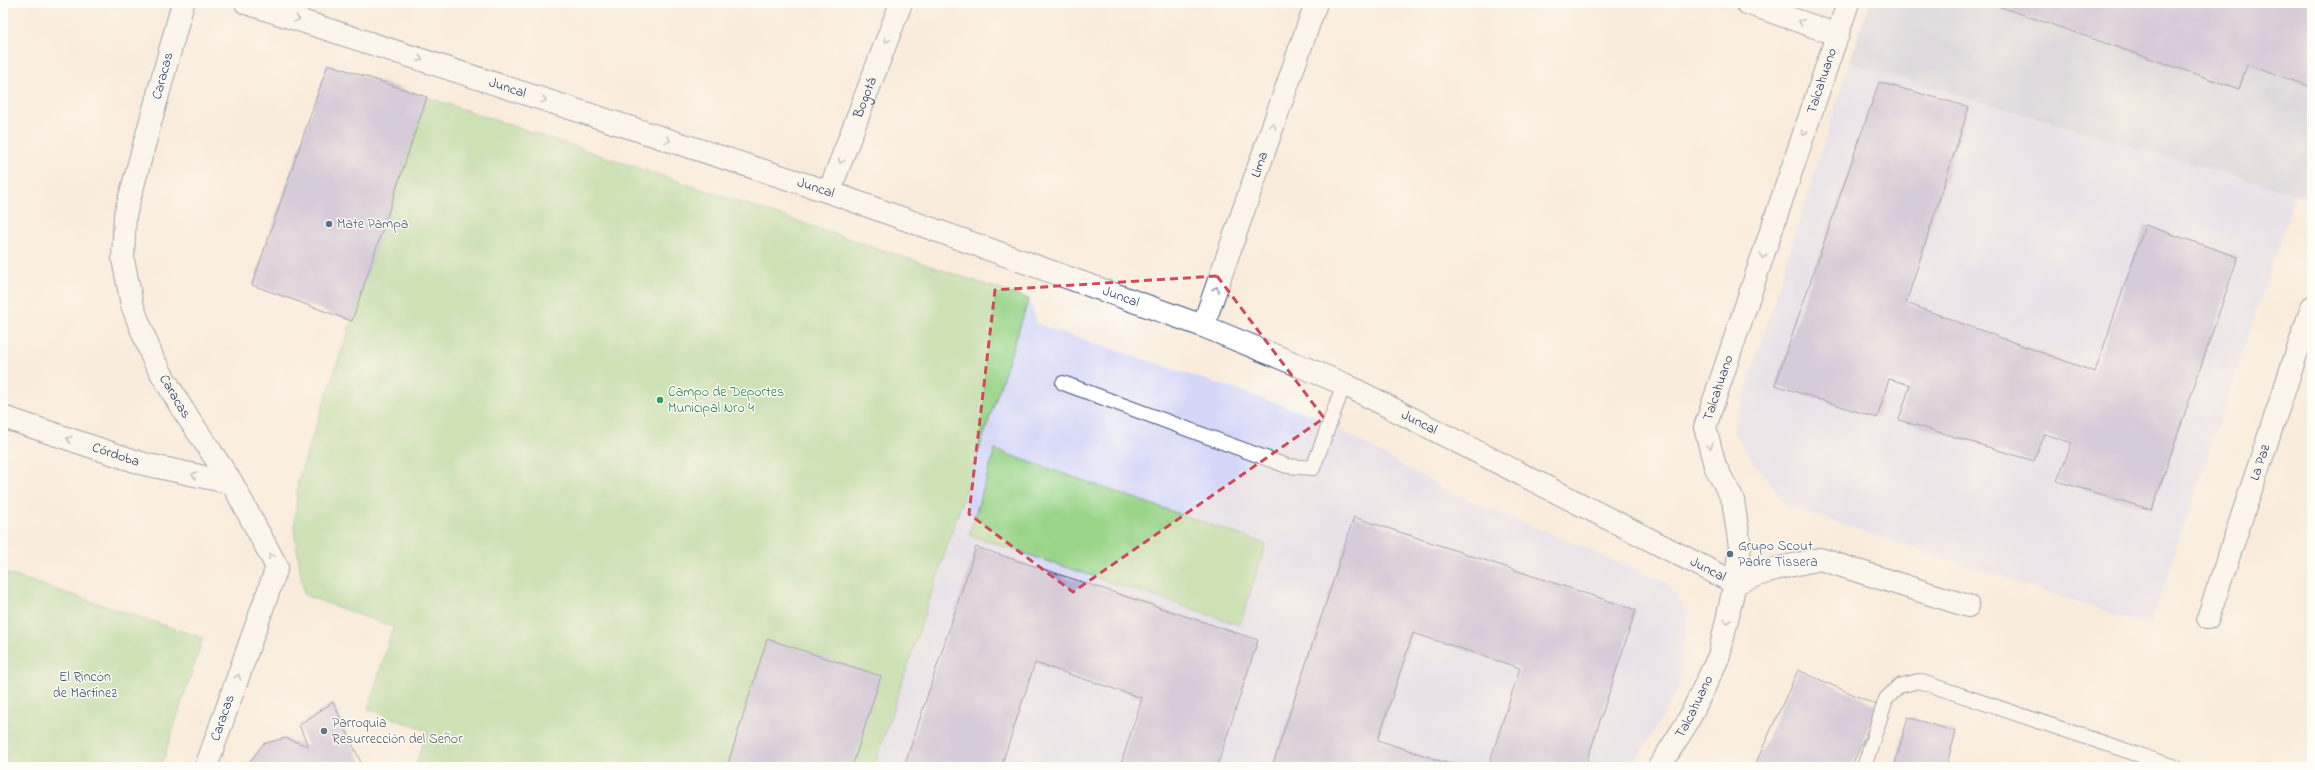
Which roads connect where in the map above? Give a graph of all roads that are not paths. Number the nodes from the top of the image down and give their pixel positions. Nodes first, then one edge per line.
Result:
1 (183, 3) edge
2 (246, 3) edge
3 (901, 3) edge
4 (1316, 3) edge
5 (1747, 3) edge
6 (1848, 3) edge
7 (1838, 35) junction
8 (830, 192) junction
9 (2312, 308) edge
10 (1204, 326) junction
11 (1063, 383) dead end
12 (1344, 384) junction
13 (3, 417) edge
14 (232, 483) junction
15 (1735, 583) junction
16 (1968, 606) dead end
17 (2208, 618) dead end
18 (206, 767) edge
19 (1659, 767) edge
20 (1864, 767) edge
21 (2175, 767) edge

1 - 14 street, Caracas
2 -> 8 street, Juncal
3 -> 8 street, Bogotá
10 -> 4 street, Lima
7 -> 5 street
6 - 7 street, Talcahuano
7 -> 15 street, Talcahuano
8 - 10 street, Juncal
9 - 17 street, La Paz
10 - 12 street, Juncal
11 - 12 lane
12 - 15 street, Juncal
14 -> 13 street, Córdoba
18 -> 14 street, Caracas
15 - 16 street, Juncal
15 -> 19 street, Talcahuano
20 - 21 lane

